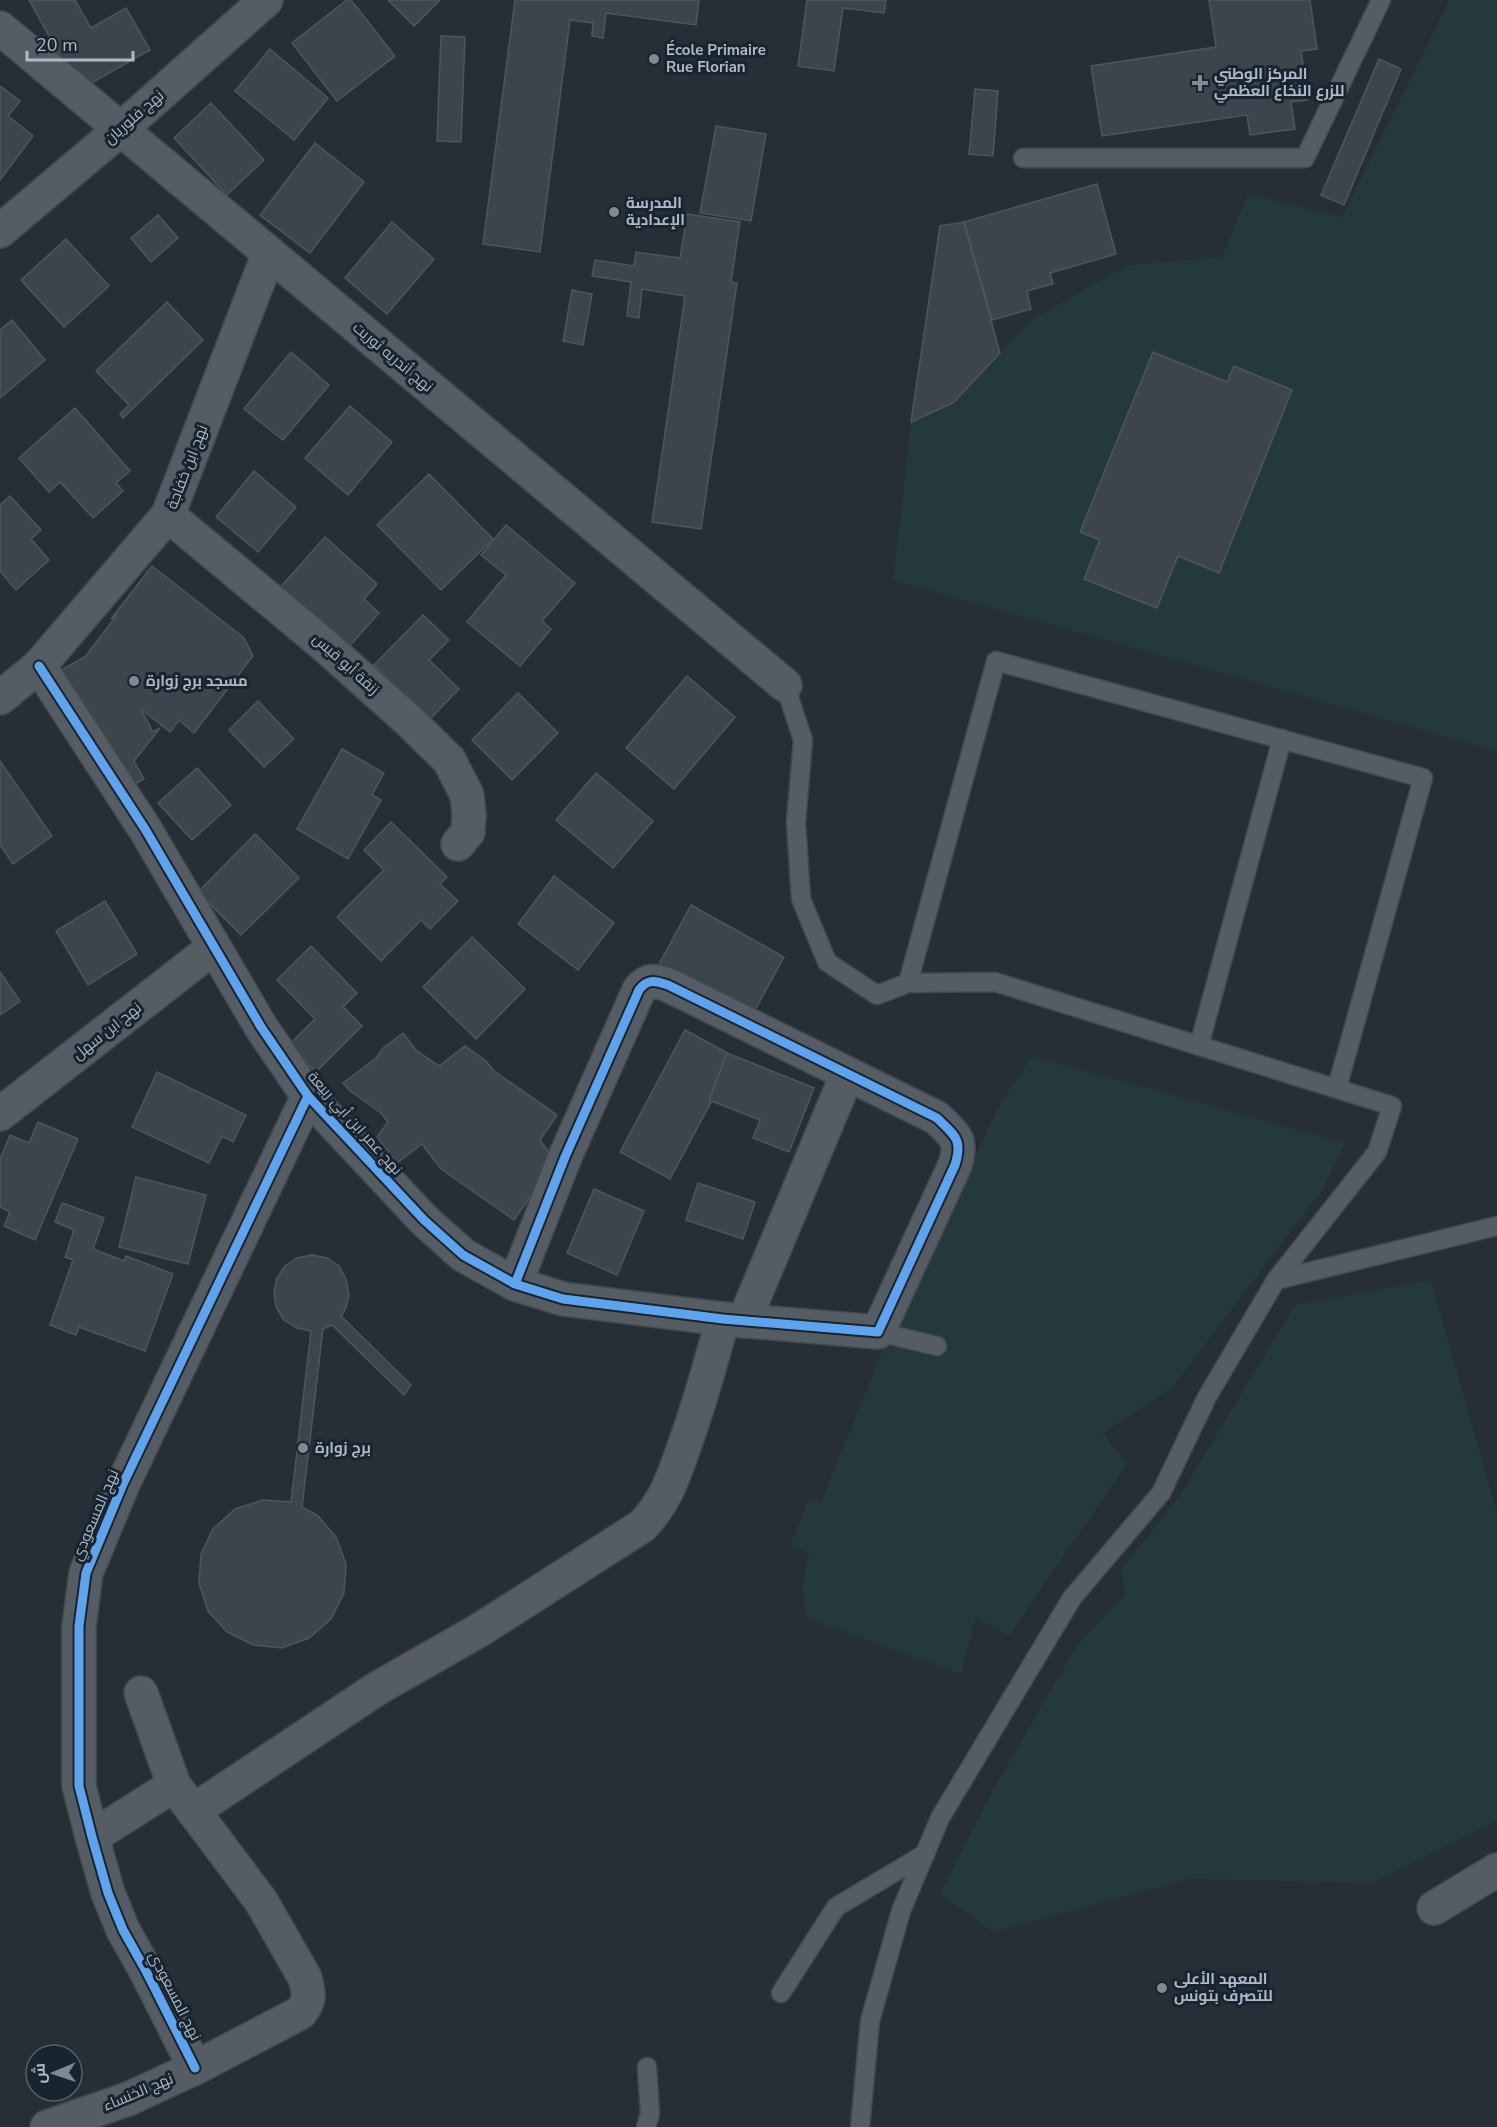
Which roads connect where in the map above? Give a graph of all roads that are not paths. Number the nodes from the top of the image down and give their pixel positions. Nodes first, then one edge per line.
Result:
1 (266, 0) edge
2 (1380, 0) edge
3 (0, 28) edge
4 (121, 129) junction
5 (1023, 158) dead end
6 (0, 231) edge
7 (269, 253) junction
8 (168, 515) junction
9 (39, 666) junction
10 (785, 685) joint
11 (0, 698) edge
12 (1282, 739) junction
13 (458, 844) dead end
14 (213, 948) junction
15 (908, 983) junction
16 (1199, 1046) junction
17 (847, 1075) junction
18 (1337, 1088) junction
19 (308, 1096) junction
20 (0, 1114) edge
21 (1497, 1226) edge
22 (1276, 1280) junction
23 (515, 1284) junction
24 (733, 1320) junction
25 (878, 1332) junction
26 (937, 1346) dead end
27 (141, 1693) dead end
28 (174, 1785) junction
29 (193, 1811) junction
30 (92, 1837) junction
31 (925, 1854) junction
32 (1497, 1870) edge
33 (1434, 1908) dead end
34 (781, 1993) dead end
35 (647, 2067) dead end
36 (195, 2068) junction
37 (47, 2127) edge
38 (646, 2127) edge
39 (860, 2127) edge

1 - 4 street, نهج فلوريان
2 - 5 lane
3 - 4 street, نهج أندريه ثوريت
4 - 6 street, نهج فلوريان
4 - 7 street, نهج أندريه ثوريت
7 - 8 street, نهج ابن خفاجة
7 - 10 street, نهج أندريه ثوريت
8 - 9 street, نهج ابن خفاجة
8 - 13 street, زنقة أبو قيس
9 - 11 street, نهج ابن خفاجة
9 - 14 street, نهج عمر ابن أبي ربيعة
10 - 15 lane
12 - 15 lane
12 - 16 lane
12 - 18 lane
14 - 19 street, نهج عمر ابن أبي ربيعة
14 - 20 street, نهج ابن سهل
15 - 16 lane
16 - 18 lane
17 - 23 street
17 - 24 street
17 - 25 street
18 - 22 lane
19 - 23 street, نهج عمر ابن أبي ربيعة
19 - 30 street, نهج المسعودي
21 - 22 lane
22 - 31 lane
23 - 24 street, نهج عمر ابن أبي ربيعة
24 - 25 street, نهج عمر ابن أبي ربيعة
24 - 29 street
25 - 26 lane
27 - 28 street
28 - 29 street
28 - 30 street
29 - 36 street, نهج الخنساء
30 - 36 street, نهج المسعودي
31 - 34 lane
31 - 39 lane
32 - 33 street
35 - 38 lane
36 - 37 street, نهج الخنساء

